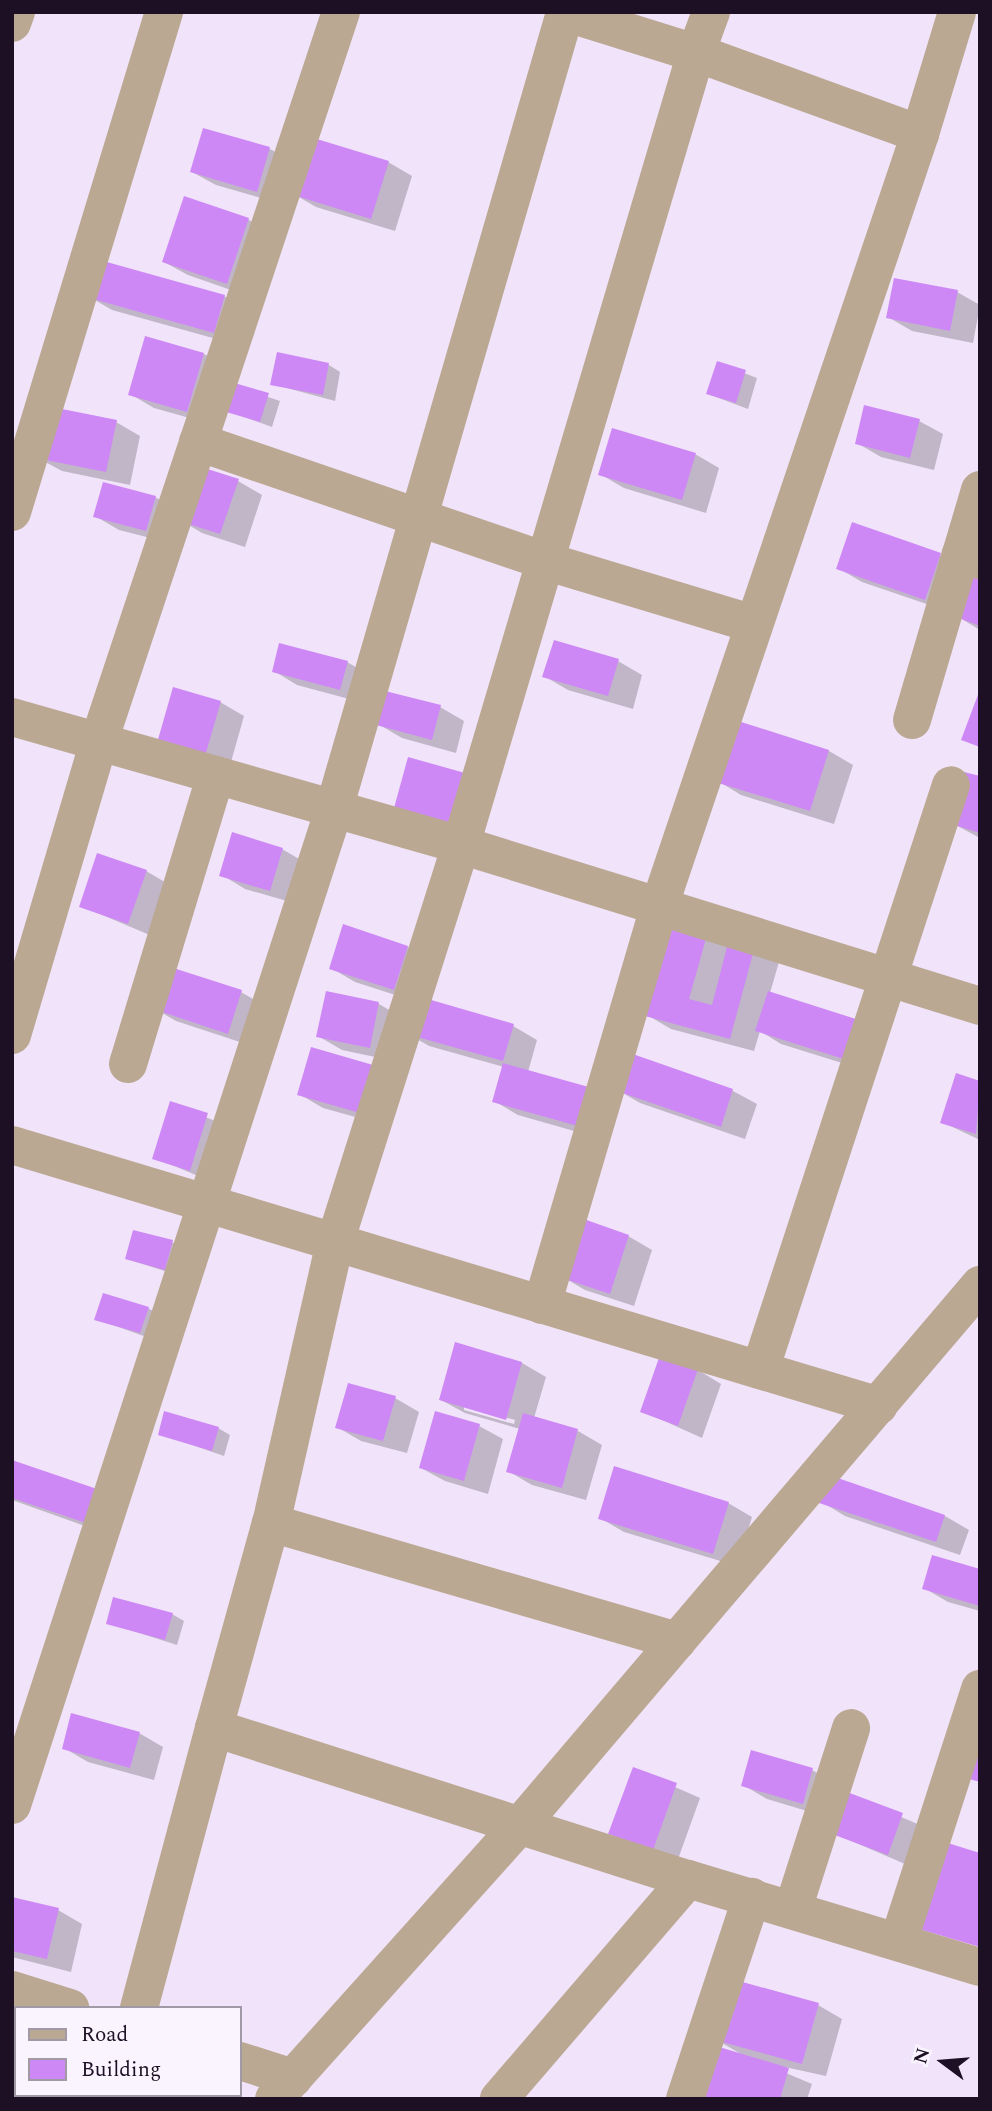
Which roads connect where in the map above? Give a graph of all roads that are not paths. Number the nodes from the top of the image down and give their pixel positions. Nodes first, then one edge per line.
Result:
1 (16, 12) edge
2 (164, 12) edge
3 (341, 12) edge
4 (565, 12) edge
5 (711, 12) edge
6 (957, 12) edge
7 (12, 23) edge
8 (696, 53) junction
9 (920, 134) junction
10 (198, 442) junction
11 (980, 490) edge
12 (12, 512) edge
13 (418, 518) junction
14 (970, 557) edge
15 (545, 561) junction
16 (754, 624) junction
17 (12, 716) edge
18 (912, 720) dead end
19 (99, 741) junction
20 (216, 775) junction
21 (951, 785) dead end
22 (334, 809) junction
23 (461, 845) junction
24 (659, 907) junction
25 (890, 978) junction
26 (980, 1006) edge
27 (12, 1035) edge
28 (128, 1064) dead end
29 (12, 1145) edge
30 (208, 1204) junction
31 (335, 1242) junction
32 (980, 1284) edge
33 (542, 1305) junction
34 (760, 1370) junction
35 (879, 1406) junction
36 (271, 1523) junction
37 (677, 1641) junction
38 (980, 1689) edge
39 (214, 1728) junction
40 (851, 1728) dead end
41 (12, 1805) edge
42 (522, 1823) junction
43 (688, 1879) junction
44 (752, 1897) junction
45 (793, 1909) junction
46 (900, 1940) junction
47 (980, 1968) edge
48 (12, 1990) edge
49 (64, 2006) edge
50 (140, 2006) edge
51 (242, 2062) edge
52 (283, 2088) edge
53 (499, 2099) edge
54 (685, 2099) edge

1 - 7 street
2 - 12 street
3 - 10 street
4 - 8 street
4 - 13 street
5 - 8 street
6 - 9 street
8 - 9 street
8 - 15 street
9 - 16 street
10 - 13 street
10 - 19 street
11 - 14 street
13 - 15 street
13 - 22 street
14 - 18 street
15 - 16 street
15 - 23 street
16 - 24 street
17 - 19 street
19 - 20 street
19 - 27 street
20 - 22 street
20 - 28 street
21 - 25 street
22 - 23 street
22 - 30 street
23 - 24 street
23 - 31 street
24 - 25 street
24 - 33 street
25 - 26 street
25 - 34 street
29 - 30 street
30 - 31 street
30 - 41 street
31 - 33 street
31 - 36 street
32 - 35 street
33 - 34 street
34 - 35 street
35 - 37 street
36 - 37 street
36 - 39 street
37 - 42 street
38 - 46 street
39 - 42 street
39 - 50 street
40 - 45 street
42 - 43 street
42 - 52 street
43 - 44 street
43 - 53 street
44 - 45 street
44 - 54 street
45 - 46 street
46 - 47 street
48 - 49 street
51 - 52 street

